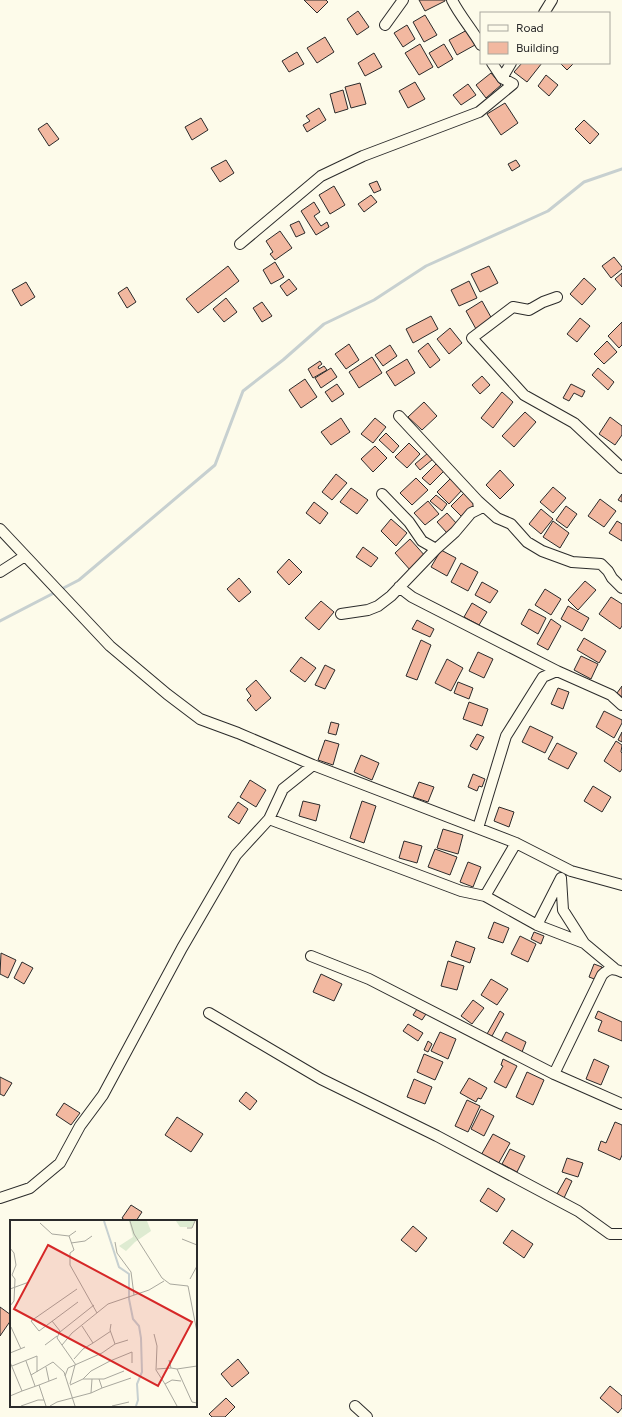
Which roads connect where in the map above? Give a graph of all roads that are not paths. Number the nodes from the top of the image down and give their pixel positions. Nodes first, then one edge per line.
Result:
1 (403, 0) edge
2 (452, 0) edge
3 (552, 0) edge
4 (545, 12) edge
5 (385, 25) dead end
6 (480, 43) edge
7 (493, 64) edge
8 (510, 64) edge
9 (502, 78) junction
10 (240, 244) dead end
11 (557, 297) dead end
12 (399, 416) dead end
13 (622, 468) edge
14 (382, 494) dead end
15 (478, 501) junction
16 (0, 529) edge
17 (436, 548) junction
18 (25, 556) junction
19 (0, 572) edge
20 (399, 587) junction
21 (622, 588) edge
22 (341, 614) dead end
23 (557, 670) junction
24 (622, 705) edge
25 (313, 765) junction
26 (269, 819) junction
27 (478, 828) junction
28 (516, 843) junction
29 (571, 871) junction
30 (561, 878) junction
31 (622, 885) edge
32 (484, 896) junction
33 (537, 925) junction
34 (584, 943) junction
35 (311, 956) dead end
36 (618, 970) edge
37 (209, 1013) dead end
38 (554, 1074) junction
39 (622, 1104) edge
40 (0, 1198) edge
41 (622, 1234) edge
42 (355, 1406) dead end
43 (367, 1417) edge

1 - 5 street
2 - 6 street
3 - 4 street
7 - 9 street
8 - 9 street
9 - 10 street
11 - 13 street
12 - 15 street
14 - 17 street
15 - 17 street
15 - 21 street
16 - 18 street
17 - 20 street
18 - 19 street
18 - 25 street
20 - 22 street
20 - 23 street
23 - 24 street
23 - 27 street
25 - 26 street
25 - 27 street
26 - 32 street
26 - 40 street
27 - 28 street
28 - 29 street
28 - 32 street
29 - 30 street
29 - 31 street
30 - 33 street
30 - 34 street
32 - 33 street
33 - 34 street
34 - 36 street
35 - 38 street
36 - 38 street
37 - 41 street
38 - 39 street
42 - 43 street

